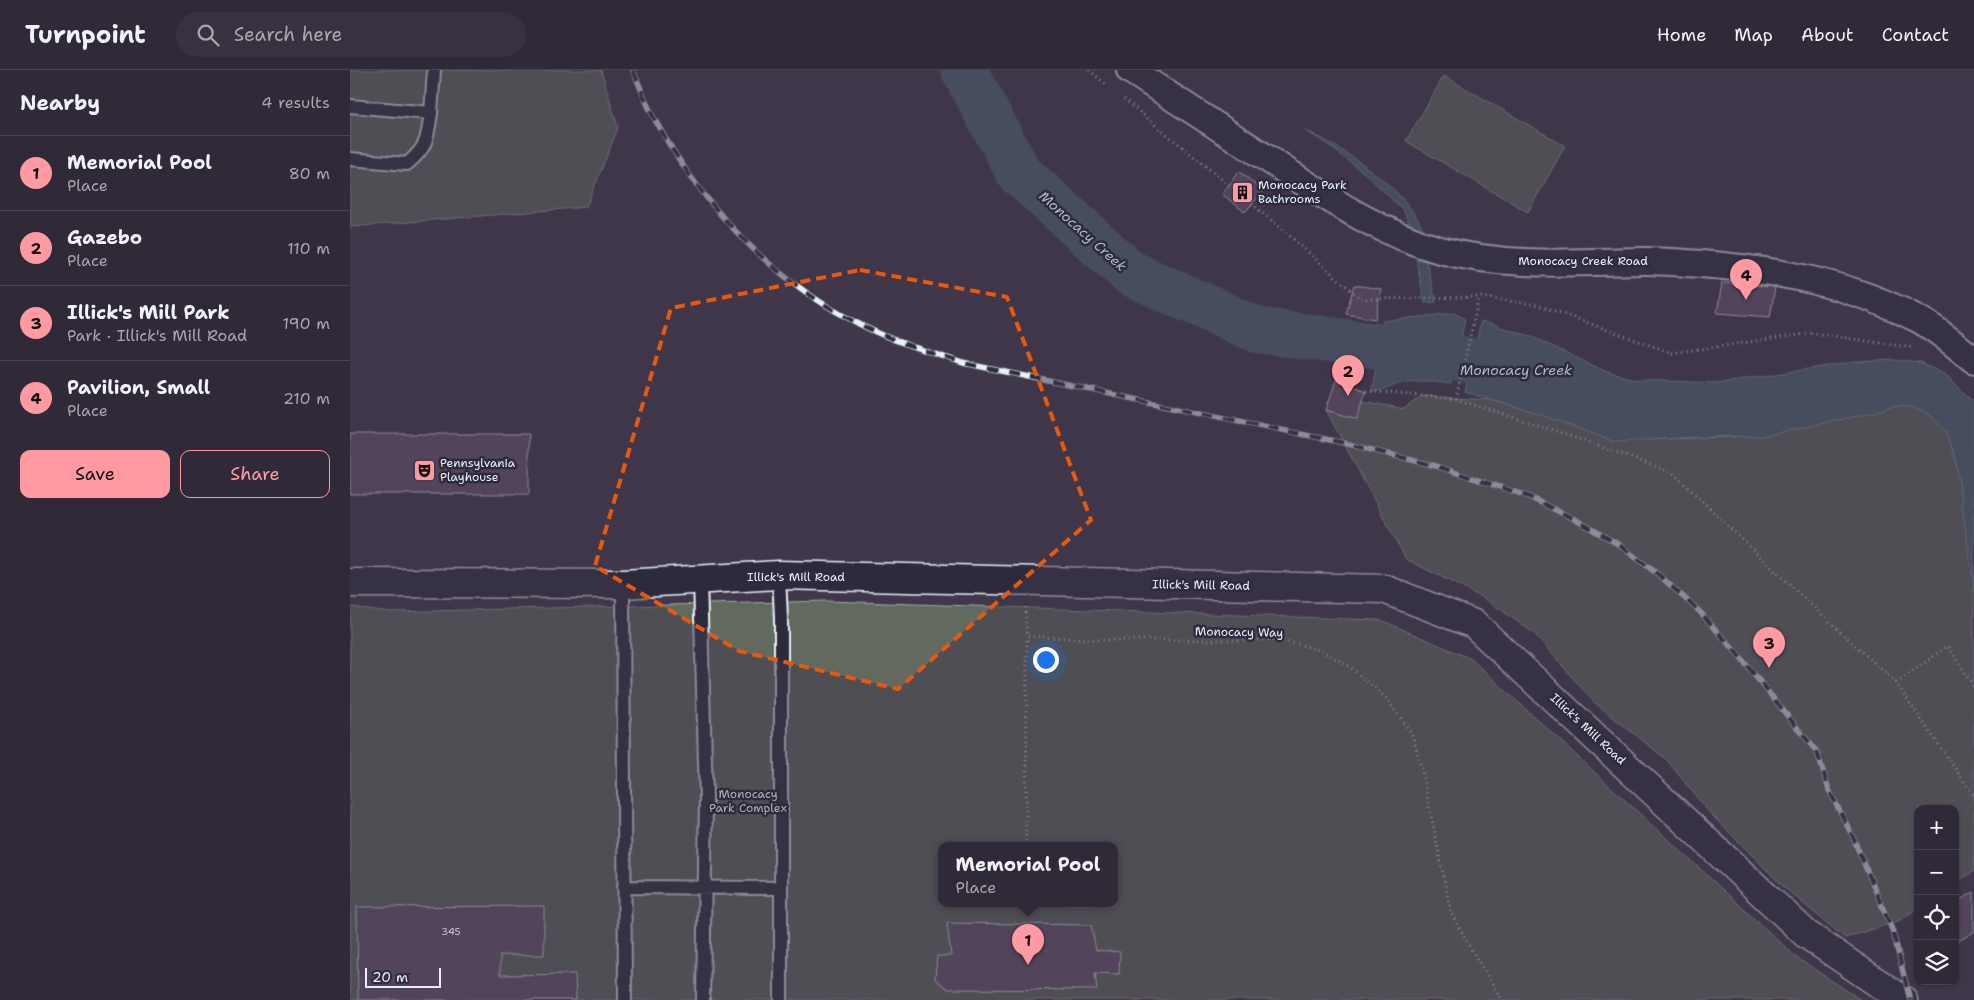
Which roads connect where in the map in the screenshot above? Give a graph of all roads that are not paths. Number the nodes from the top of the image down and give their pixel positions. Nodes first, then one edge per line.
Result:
1 (434, 70) edge
2 (1130, 70) edge
3 (350, 106) edge
4 (432, 113) junction
5 (350, 160) edge
6 (1974, 360) edge
7 (779, 575) junction
8 (700, 579) junction
9 (350, 583) edge
10 (623, 584) junction
11 (624, 887) junction
12 (705, 887) junction
13 (781, 888) junction
14 (625, 1000) edge
15 (703, 1000) edge
16 (781, 1000) edge
17 (1903, 1000) edge

1 - 4 lane
2 - 6 street, Monocacy Creek Road
3 - 4 lane
4 - 5 lane
7 - 8 street, Illick's Mill Road
7 - 13 lane
7 - 17 street, Illick's Mill Road
8 - 10 street, Illick's Mill Road
8 - 12 lane
9 - 10 street, Illick's Mill Road
10 - 11 lane
11 - 12 lane
11 - 14 lane
12 - 13 lane
12 - 15 lane
13 - 16 lane

